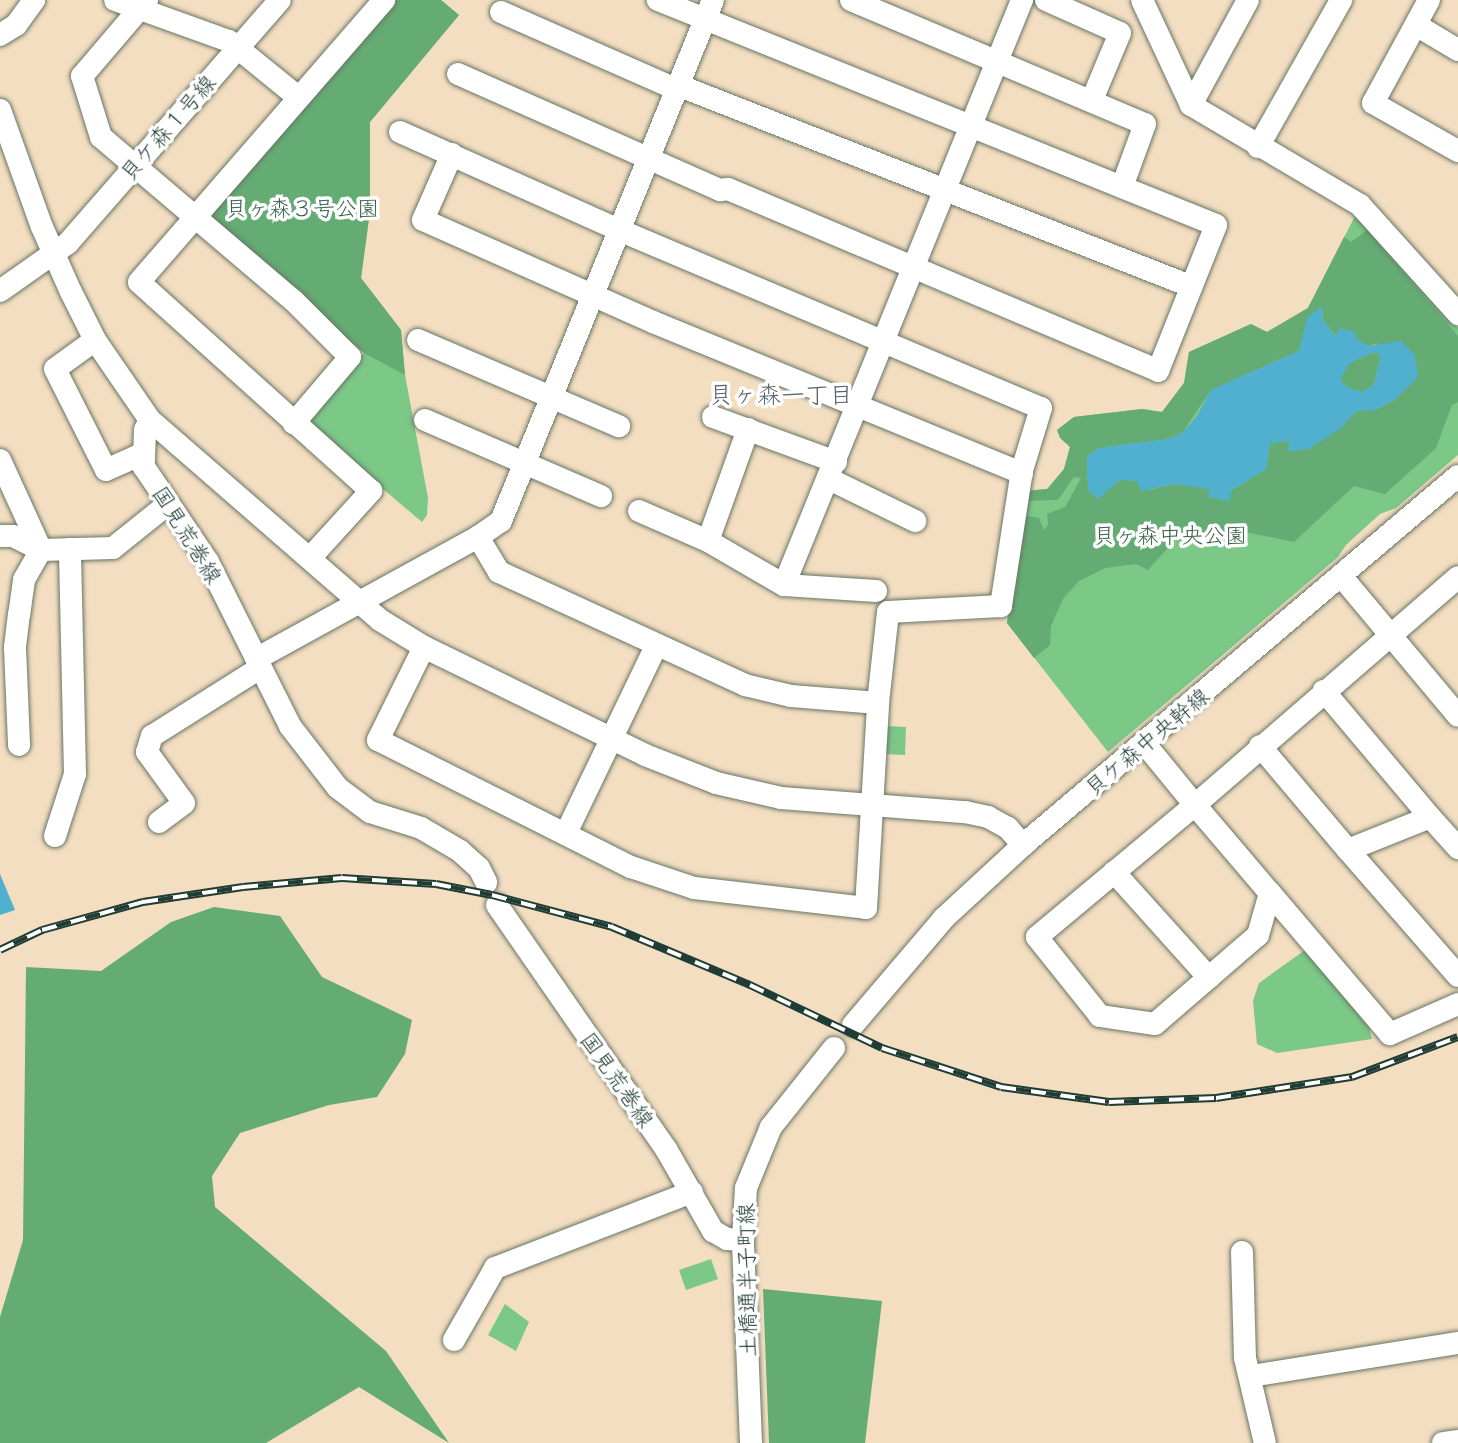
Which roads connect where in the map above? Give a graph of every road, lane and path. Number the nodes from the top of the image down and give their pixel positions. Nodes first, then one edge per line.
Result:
1 (34, 0) edge
2 (115, 0) edge
3 (280, 0) edge
4 (384, 0) edge
5 (658, 0) edge
6 (851, 0) edge
7 (1022, 0) edge
8 (1046, 0) edge
9 (1142, 0) edge
10 (1248, 0) edge
11 (1341, 0) edge
12 (1429, 0) edge
13 (143, 5) edge
14 (709, 10) edge
15 (501, 12) dead end
16 (1416, 25) junction
17 (0, 35) edge
18 (239, 47) junction
19 (1458, 50) edge
20 (999, 61) junction
21 (458, 74) dead end
22 (680, 86) junction
23 (298, 97) junction
24 (1092, 100) junction
25 (1191, 105) junction
26 (0, 110) edge
27 (972, 127) junction
28 (400, 132) dead end
29 (1258, 147) junction
30 (1458, 151) edge
31 (452, 154) junction
32 (650, 159) junction
33 (135, 166) junction
34 (1122, 187) junction
35 (945, 192) junction
36 (195, 216) junction
37 (619, 230) junction
38 (54, 255) junction
39 (914, 267) junction
40 (1190, 286) junction
41 (0, 291) edge
42 (592, 296) junction
43 (1458, 314) edge
44 (95, 340) junction
45 (418, 340) dead end
46 (884, 341) junction
47 (552, 397) junction
48 (859, 407) junction
49 (713, 417) dead end
50 (150, 420) junction
51 (425, 420) dead end
52 (294, 423) junction
53 (619, 426) dead end
54 (748, 429) junction
55 (142, 454) junction
56 (0, 460) edge
57 (525, 463) junction
58 (832, 471) junction
59 (1022, 473) junction
60 (1458, 476) edge
61 (601, 496) dead end
62 (168, 504) junction
63 (639, 511) dead end
64 (915, 521) dead end
65 (0, 536) edge
66 (478, 537) junction
67 (708, 541) junction
68 (70, 549) junction
69 (41, 550) junction
70 (310, 558) junction
71 (1341, 576) junction
72 (1457, 579) edge
73 (784, 585) junction
74 (876, 591) dead end
75 (360, 603) junction
76 (1391, 635) junction
77 (656, 646) junction
78 (424, 647) junction
79 (258, 664) junction
80 (1324, 691) junction
81 (878, 703) junction
82 (1458, 716) edge
83 (612, 738) junction
84 (1145, 744) junction
85 (21, 745) dead end
86 (1260, 746) junction
87 (872, 805) junction
88 (1195, 805) junction
89 (1430, 817) junction
90 (159, 822) dead end
91 (567, 831) junction
92 (55, 836) dead end
93 (1023, 845) junction
94 (1458, 848) edge
95 (1348, 850) junction
96 (1114, 872) junction
97 (486, 882) dead end
98 (1270, 893) junction
99 (497, 905) dead end
100 (1458, 976) edge
101 (1209, 978) junction
102 (1458, 1004) edge
103 (853, 1025) dead end
104 (834, 1048) dead end
105 (692, 1192) junction
106 (743, 1240) junction
107 (1242, 1252) dead end
108 (454, 1340) dead end
109 (1458, 1343) edge
110 (1251, 1376) junction
111 (1458, 1441) edge
112 (751, 1443) edge
113 (1265, 1443) edge
114 (1443, 1443) edge

1 - 17 street
2 - 13 street
3 - 18 street, 貝ケ森１号線
4 - 23 street
5 - 14 street
6 - 20 street
7 - 20 street
8 - 24 street
9 - 25 street
10 - 25 street
11 - 29 street
12 - 16 street
13 - 18 street
13 - 33 street
14 - 22 street
14 - 27 street
15 - 22 street
16 - 19 street
16 - 30 street
18 - 23 street
18 - 33 street, 貝ケ森１号線
20 - 24 street
20 - 27 street
21 - 32 street
22 - 32 street
22 - 35 street
23 - 36 street
24 - 34 street
25 - 29 street
26 - 38 street
27 - 34 street
27 - 35 street
28 - 31 street
29 - 43 street
31 - 37 street
31 - 42 street
32 - 37 street
32 - 39 street
33 - 36 street
33 - 38 street, 貝ケ森１号線
34 - 40 street
35 - 39 street
35 - 40 street
36 - 52 street
36 - 52 street
37 - 42 street
37 - 46 street
38 - 41 street, 貝ケ森１号線
38 - 44 street
39 - 40 street
39 - 46 street
42 - 47 street
42 - 48 street
44 - 50 street
44 - 55 street
45 - 47 street
46 - 48 street
46 - 59 street
47 - 53 street
47 - 57 street
48 - 58 street
48 - 59 street
49 - 54 street
50 - 55 street
50 - 70 street
51 - 57 street
52 - 70 street
54 - 58 street
54 - 67 street
55 - 62 street, 国見荒巻線
56 - 69 street
57 - 61 street
57 - 66 street
58 - 64 street
58 - 73 street
59 - 81 street
60 - 71 street, 貝ケ森中央幹線
62 - 68 street
62 - 79 street, 国見荒巻線
63 - 67 street
65 - 69 street
66 - 75 street
66 - 77 street
67 - 73 street
68 - 69 street
68 - 92 street
69 - 85 street
70 - 75 street
71 - 76 street
71 - 84 street, 貝ケ森中央幹線
72 - 76 street
73 - 74 street
75 - 78 street
75 - 79 street
76 - 80 street
76 - 82 street
77 - 81 street
77 - 83 street
78 - 83 street
78 - 91 street
79 - 90 street
79 - 97 street, 国見荒巻線
80 - 86 street
80 - 89 street
81 - 87 street
83 - 87 street
83 - 91 street
84 - 88 street
84 - 93 street, 貝ケ森中央幹線
86 - 88 street
86 - 95 street
87 - 91 street
87 - 93 street
88 - 96 street
88 - 98 street
89 - 94 street
89 - 95 street
93 - 103 street, 貝ケ森中央幹線
95 - 100 street
96 - 101 street
96 - 101 street
98 - 101 street
98 - 102 street
99 - 105 street, 国見荒巻線
104 - 106 street, 土橋通半子町線
105 - 106 street, 国見荒巻線
105 - 108 street
106 - 112 street, 土橋通半子町線
107 - 110 street
109 - 110 street
110 - 113 street
111 - 114 street

